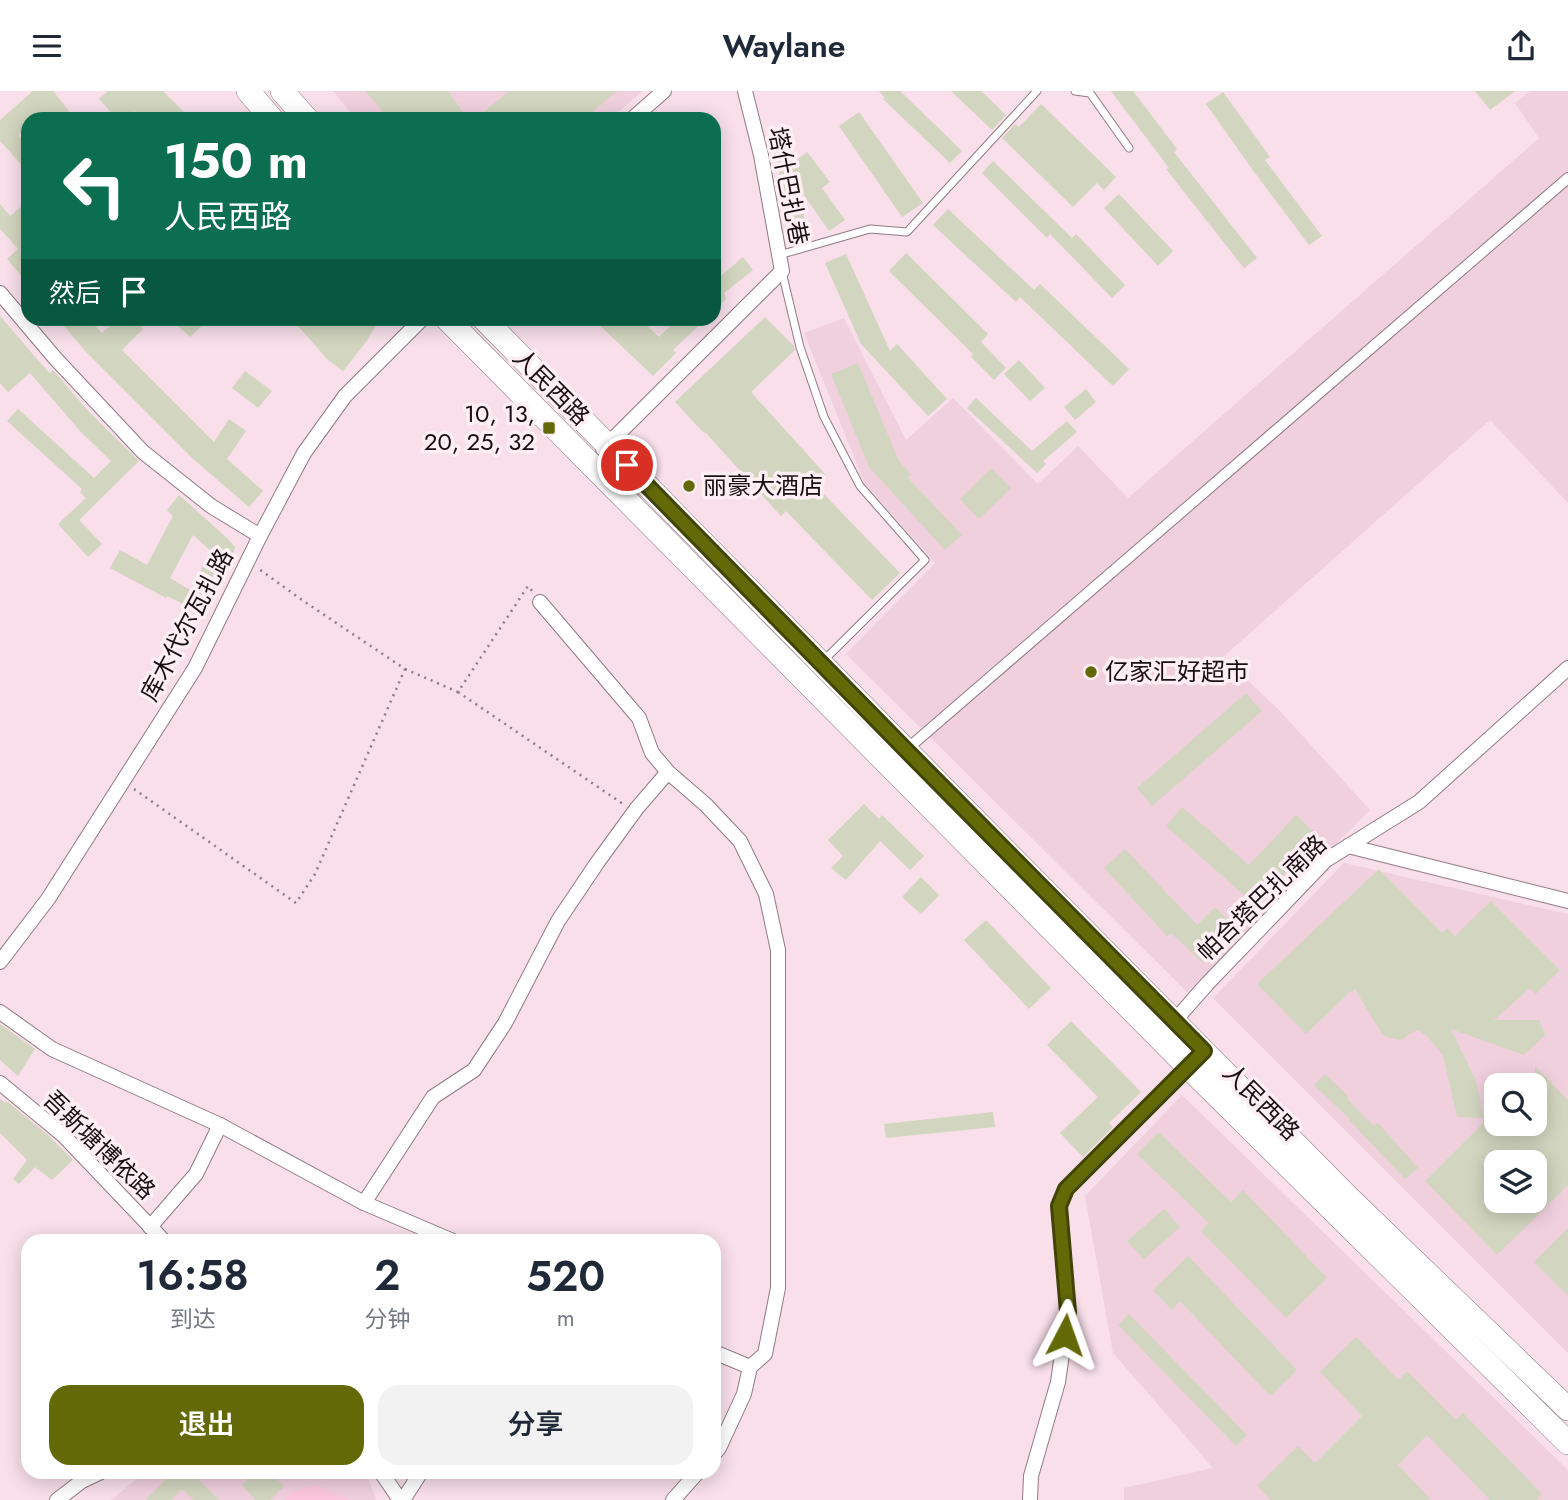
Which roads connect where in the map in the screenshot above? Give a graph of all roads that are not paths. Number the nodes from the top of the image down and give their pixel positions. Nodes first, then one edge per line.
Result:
1 (248, 91) edge
2 (282, 91) edge
3 (664, 91) edge
4 (745, 91) edge
5 (1037, 91) edge
6 (1075, 91) edge
7 (266, 112) edge
8 (301, 112) edge
9 (640, 112) edge
10 (1129, 148) dead end
11 (1568, 177) edge
12 (779, 255) junction
13 (782, 271) junction
14 (0, 293) edge
15 (21, 318) edge
16 (28, 326) edge
17 (415, 326) edge
18 (454, 326) edge
19 (491, 326) edge
20 (608, 445) junction
21 (589, 463) junction
22 (260, 536) junction
23 (540, 602) road end
24 (821, 663) junction
25 (1568, 668) edge
26 (906, 750) junction
27 (668, 772) junction
28 (1348, 846) junction
29 (1568, 901) edge
30 (0, 962) edge
31 (0, 1012) edge
32 (1167, 1029) junction
33 (1196, 1059) junction
34 (0, 1083) edge
35 (220, 1125) junction
36 (365, 1203) junction
37 (150, 1227) junction
38 (157, 1234) edge
39 (437, 1234) edge
40 (721, 1355) edge
41 (750, 1367) junction
42 (1568, 1409) edge
43 (1568, 1443) edge
44 (721, 1444) edge
45 (86, 1479) edge
46 (386, 1479) edge
47 (416, 1479) edge
48 (692, 1479) edge
49 (57, 1500) edge
50 (402, 1500) edge
51 (673, 1500) edge
52 (1030, 1500) edge

1 - 7 main road
2 - 8 main road
3 - 9 street
4 - 12 street, 塔什巴扎巷
5 - 12 lane
6 - 10 lane
11 - 26 street
12 - 13 street, 塔什巴扎巷
13 - 20 street, 塔什巴扎巷
13 - 24 lane
14 - 15 street
16 - 22 street
17 - 22 street, 库木代尔瓦扎路
18 - 21 main road, 人民西路
19 - 20 main road, 人民西路
20 - 21 street, 塔什巴扎巷
20 - 24 main road, 人民西路
21 - 32 main road, 人民西路
22 - 30 street, 库木代尔瓦扎路
23 - 27 street
24 - 26 main road, 人民西路
25 - 28 street, 帕合塔巴扎南路
26 - 32 main road, 人民西路
27 - 36 street
27 - 41 street
28 - 29 street
28 - 32 street, 帕合塔巴扎南路
31 - 35 street
32 - 33 main road, 人民西路
33 - 42 main road, 人民西路
33 - 43 main road, 人民西路
33 - 52 street
34 - 37 street, 吾斯塘博依路
35 - 36 street
35 - 37 street
36 - 39 street
37 - 38 street, 吾斯塘博依路
40 - 41 street
41 - 44 street
45 - 49 street
46 - 50 street
47 - 50 street
48 - 51 street

